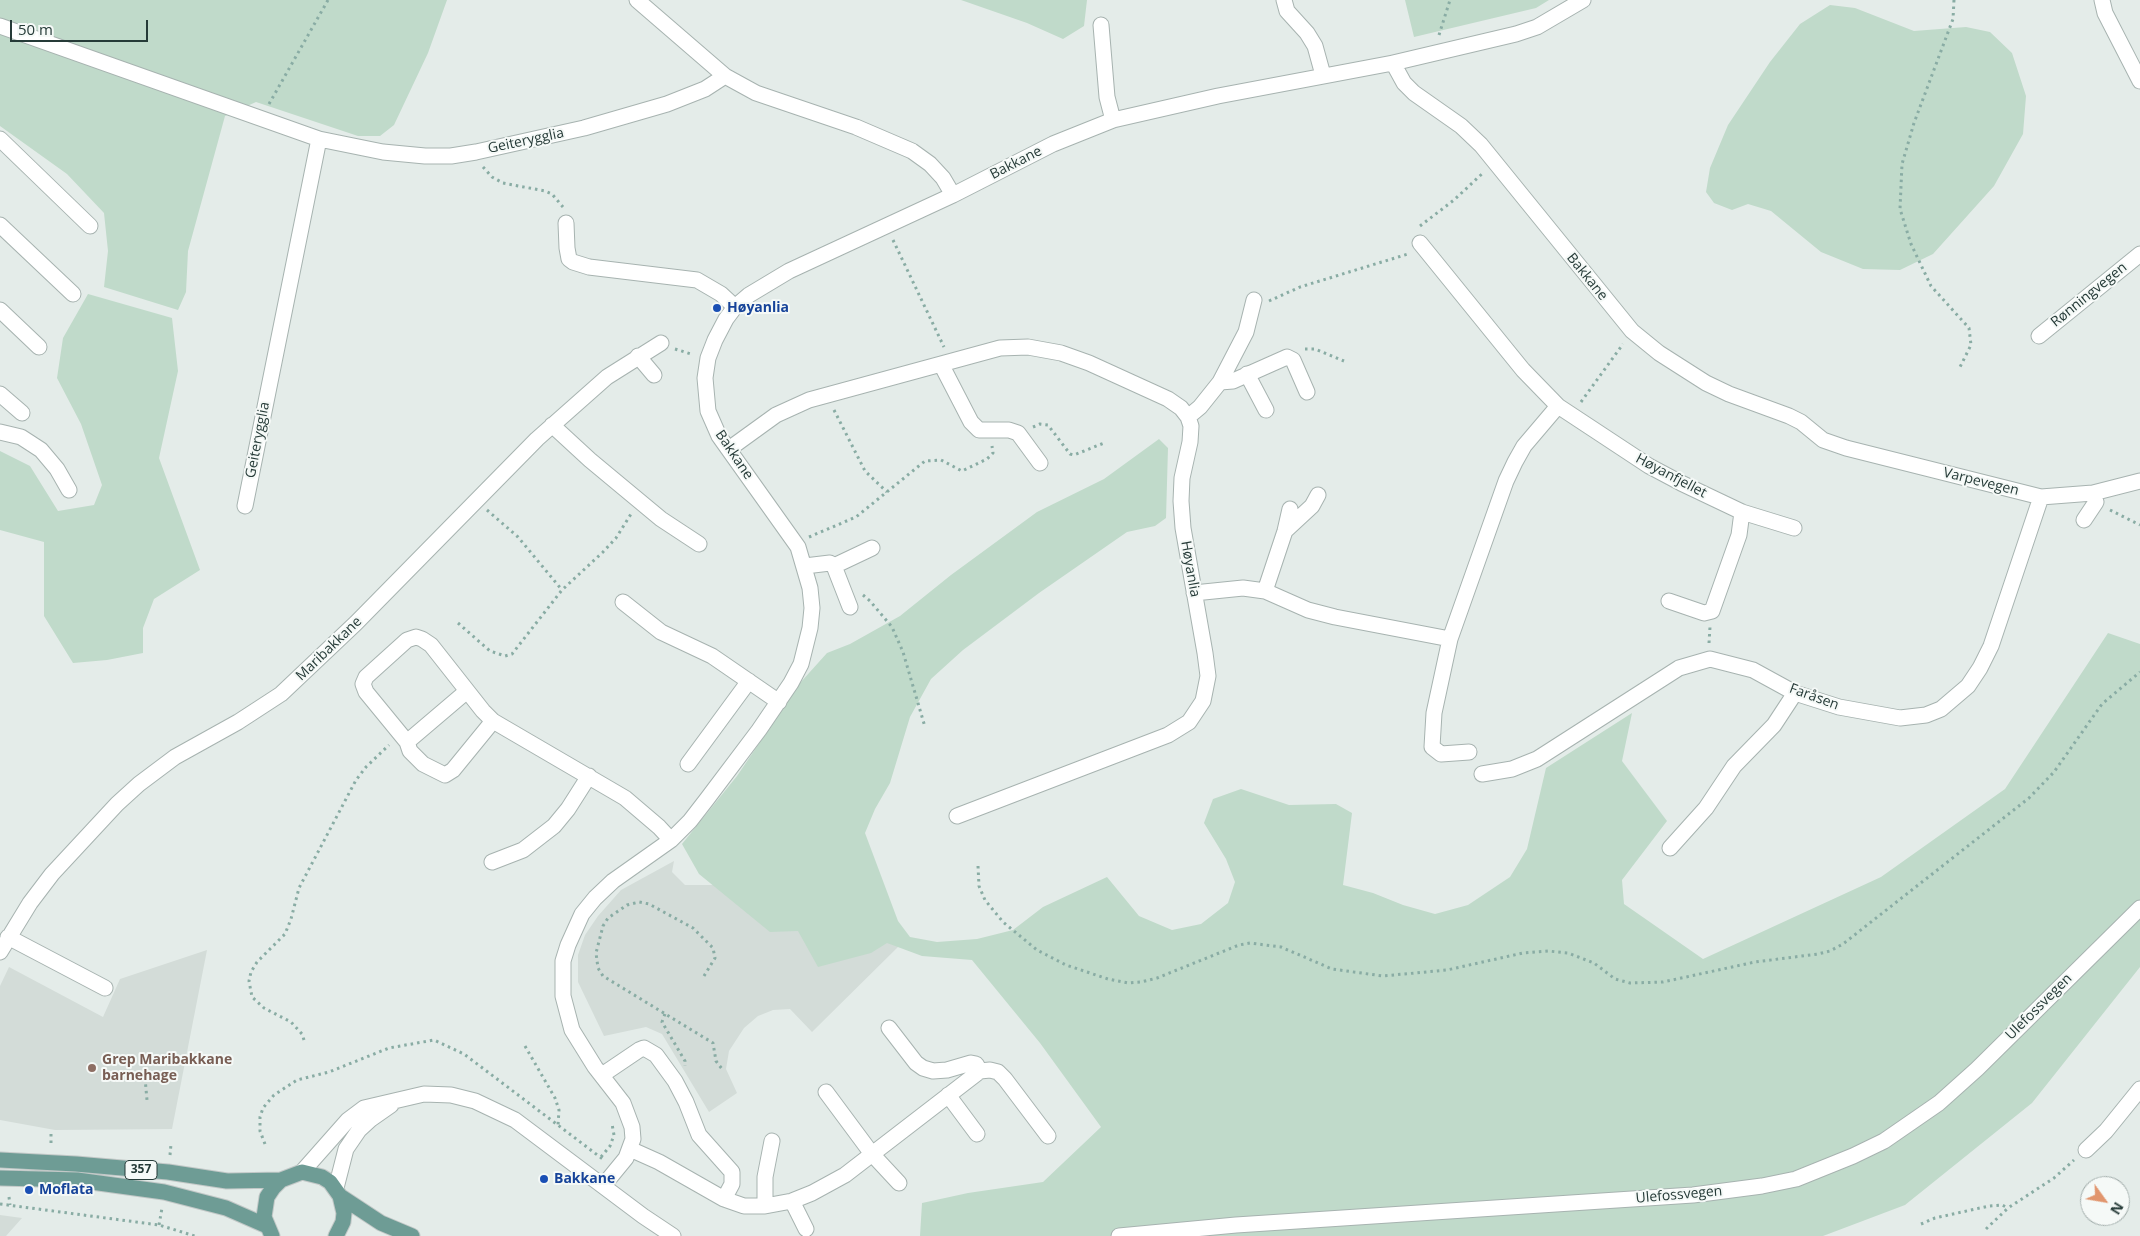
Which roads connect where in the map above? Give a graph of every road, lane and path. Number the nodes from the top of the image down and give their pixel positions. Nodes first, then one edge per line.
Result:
1 (328, 0) edge
2 (637, 0) edge
3 (1284, 0) edge
4 (1450, 0) edge
5 (1583, 0) edge
6 (1954, 0) edge
7 (2102, 0) edge
8 (1101, 25) dead end
9 (0, 26) edge
10 (1433, 54) junction
11 (1393, 63) junction
12 (1323, 75) junction
13 (725, 76) junction
14 (2140, 81) edge
15 (261, 118) junction
16 (1114, 120) junction
17 (0, 139) edge
18 (318, 139) junction
19 (476, 152) junction
20 (1495, 162) junction
21 (953, 195) junction
22 (566, 222) joint
23 (0, 224) edge
24 (886, 225) junction
25 (90, 226) dead end
26 (1419, 241) junction
27 (2140, 254) edge
28 (73, 294) dead end
29 (1253, 304) joint
30 (736, 307) junction
31 (0, 310) edge
32 (1632, 331) junction
33 (2039, 336) dead end
34 (661, 343) dead end
35 (39, 346) dead end
36 (638, 356) junction
37 (1287, 357) junction
38 (1344, 361) dead end
39 (945, 362) junction
40 (1959, 369) dead end
41 (1247, 374) junction
42 (654, 375) dead end
43 (1220, 382) junction
44 (1306, 392) dead end
45 (0, 394) edge
46 (825, 396) junction
47 (1558, 406) junction
48 (1266, 410) dead end
49 (22, 413) dead end
50 (1571, 416) junction
51 (1188, 417) junction
52 (552, 425) junction
53 (986, 429) junction
54 (0, 432) edge
55 (1018, 433) junction
56 (1824, 440) joint
57 (1104, 443) dead end
58 (728, 449) junction
59 (1040, 463) dead end
60 (2140, 481) edge
61 (69, 490) dead end
62 (887, 492) junction
63 (1318, 495) dead end
64 (2041, 497) junction
65 (2095, 498) junction
66 (477, 501) junction
67 (639, 501) junction
68 (245, 506) dead end
69 (1290, 509) dead end
70 (1742, 512) junction
71 (2084, 520) dead end
72 (2140, 525) edge
73 (1794, 528) dead end
74 (1286, 531) junction
75 (805, 539) dead end
76 (699, 544) dead end
77 (872, 548) dead end
78 (805, 566) junction
79 (834, 566) junction
80 (562, 590) junction
81 (1265, 591) junction
82 (1194, 593) junction
83 (848, 601) joint
84 (1669, 601) dead end
85 (623, 602) dead end
86 (1712, 611) junction
87 (458, 623) dead end
88 (1450, 639) junction
89 (1710, 659) junction
90 (2140, 672) edge
91 (749, 681) junction
92 (468, 691) junction
93 (1795, 692) junction
94 (779, 702) junction
95 (493, 721) junction
96 (925, 727) dead end
97 (404, 738) junction
98 (1469, 752) dead end
99 (688, 764) dead end
100 (1482, 774) dead end
101 (589, 776) junction
102 (957, 816) dead end
103 (671, 840) junction
104 (1670, 848) dead end
105 (492, 862) dead end
106 (978, 866) dead end
107 (2140, 908) edge
108 (8, 938) junction
109 (0, 952) edge
110 (704, 976) dead end
111 (105, 988) dead end
112 (665, 1014) junction
113 (889, 1028) dead end
114 (304, 1040) dead end
115 (525, 1046) dead end
116 (722, 1069) dead end
117 (980, 1071) junction
118 (602, 1075) junction
119 (145, 1078) dead end
120 (675, 1081) junction
121 (2140, 1089) edge
122 (826, 1092) dead end
123 (948, 1096) junction
124 (400, 1098) junction
125 (147, 1100) dead end
126 (610, 1118) dead end
127 (558, 1124) junction
128 (51, 1134) dead end
129 (977, 1134) dead end
130 (1048, 1136) dead end
131 (772, 1141) dead end
132 (51, 1143) dead end
133 (265, 1144) dead end
134 (630, 1149) junction
135 (2086, 1150) joint
136 (872, 1154) junction
137 (601, 1157) junction
138 (0, 1160) edge
139 (617, 1170) junction
140 (302, 1172) junction
141 (0, 1178) edge
142 (281, 1180) junction
143 (899, 1183) dead end
144 (603, 1186) junction
145 (338, 1192) junction
146 (9, 1197) dead end
147 (724, 1199) junction
148 (163, 1200) dead end
149 (792, 1201) junction
150 (0, 1204) edge
151 (10, 1205) junction
152 (765, 1206) junction
153 (2008, 1208) junction
154 (1920, 1224) dead end
155 (159, 1225) junction
156 (806, 1228) dead end
157 (1986, 1229) dead end
158 (270, 1233) edge
159 (194, 1236) edge
160 (336, 1236) edge
161 (412, 1236) edge
162 (673, 1236) edge
163 (1119, 1236) edge

1 - 15 path
2 - 13 street
3 - 12 street
4 - 10 path
5 - 10 street, Bakkane
6 - 40 path
7 - 14 street
8 - 16 street
9 - 15 street, Geiterygglia
10 - 11 street, Bakkane
11 - 12 street, Bakkane
11 - 20 street, Bakkane
12 - 16 street, Bakkane
13 - 19 street, Geiterygglia
13 - 21 street
15 - 18 street, Geiterygglia
16 - 21 street, Bakkane
17 - 25 street
18 - 19 street, Geiterygglia
18 - 68 street, Geiterygglia
19 - 22 path
20 - 26 path
20 - 32 street, Bakkane
21 - 24 street, Bakkane
22 - 30 street
23 - 28 street
24 - 30 street, Bakkane
24 - 39 path
26 - 29 path
26 - 47 street, Høyanfjellet
27 - 33 street, Rønningvegen
29 - 43 street
30 - 58 street, Bakkane
31 - 35 street
32 - 50 path
32 - 56 street, Bakkane
34 - 36 street, Maribakkane
36 - 42 street
36 - 52 street, Maribakkane
37 - 38 path
37 - 41 street
37 - 44 street
39 - 46 street
39 - 51 street
39 - 53 street
41 - 43 street
41 - 48 street
43 - 51 street
45 - 49 street
46 - 58 street
46 - 62 path
47 - 50 street, Høyanfjellet
47 - 88 street
50 - 70 street, Høyanfjellet
51 - 82 street, Høyanlia
52 - 66 street, Maribakkane
52 - 67 street
53 - 55 street
53 - 62 path
54 - 61 street
55 - 57 path
55 - 59 street
56 - 64 street, Varpevegen
58 - 78 street, Bakkane
60 - 65 street, Varpevegen
62 - 75 path
63 - 74 street
64 - 65 street, Varpevegen
64 - 93 street, Faråsen
65 - 71 street
65 - 72 path
66 - 80 path
66 - 108 street, Maribakkane
67 - 76 street
67 - 80 path
69 - 74 street
70 - 73 street, Høyanfjellet
70 - 86 street
74 - 81 street
77 - 79 street
78 - 79 street
78 - 94 street, Bakkane
79 - 83 street
80 - 87 path
81 - 82 street
81 - 88 street
82 - 102 street, Høyanlia
83 - 96 path
84 - 86 street
85 - 91 street
86 - 89 path
88 - 98 street
89 - 93 street, Faråsen
89 - 100 street, Faråsen
90 - 106 path
91 - 94 street
91 - 99 street
92 - 95 street
92 - 97 street
92 - 97 street
93 - 104 street
94 - 103 street, Bakkane
95 - 97 street
95 - 101 street
97 - 114 path
101 - 103 street
101 - 105 street
103 - 118 street, Bakkane
107 - 163 street, Ulefossvegen
108 - 109 street, Maribakkane
108 - 111 street
110 - 112 path
112 - 116 path
112 - 120 path
113 - 117 street
115 - 127 path
117 - 123 street
117 - 130 street
118 - 120 street
118 - 134 street, Bakkane
119 - 125 path
120 - 147 street
121 - 135 street
122 - 136 street
123 - 129 street
123 - 136 street
124 - 140 street
124 - 144 street
124 - 145 street
126 - 137 path
127 - 133 path
127 - 137 path
128 - 132 path
131 - 152 street
134 - 139 street, Bakkane
134 - 147 street
135 - 153 path
136 - 143 street
136 - 149 street
137 - 139 path
138 - 142 main road, 357
139 - 144 street, Bakkane
140 - 142 main road, 357
140 - 145 main road
141 - 158 main road, 357
142 - 158 main road, 357
144 - 162 street
145 - 160 main road
145 - 161 main road
146 - 151 path
147 - 152 street
148 - 155 path
149 - 152 street
149 - 156 street
150 - 151 path
151 - 155 path
153 - 154 path
153 - 157 path
155 - 159 path

